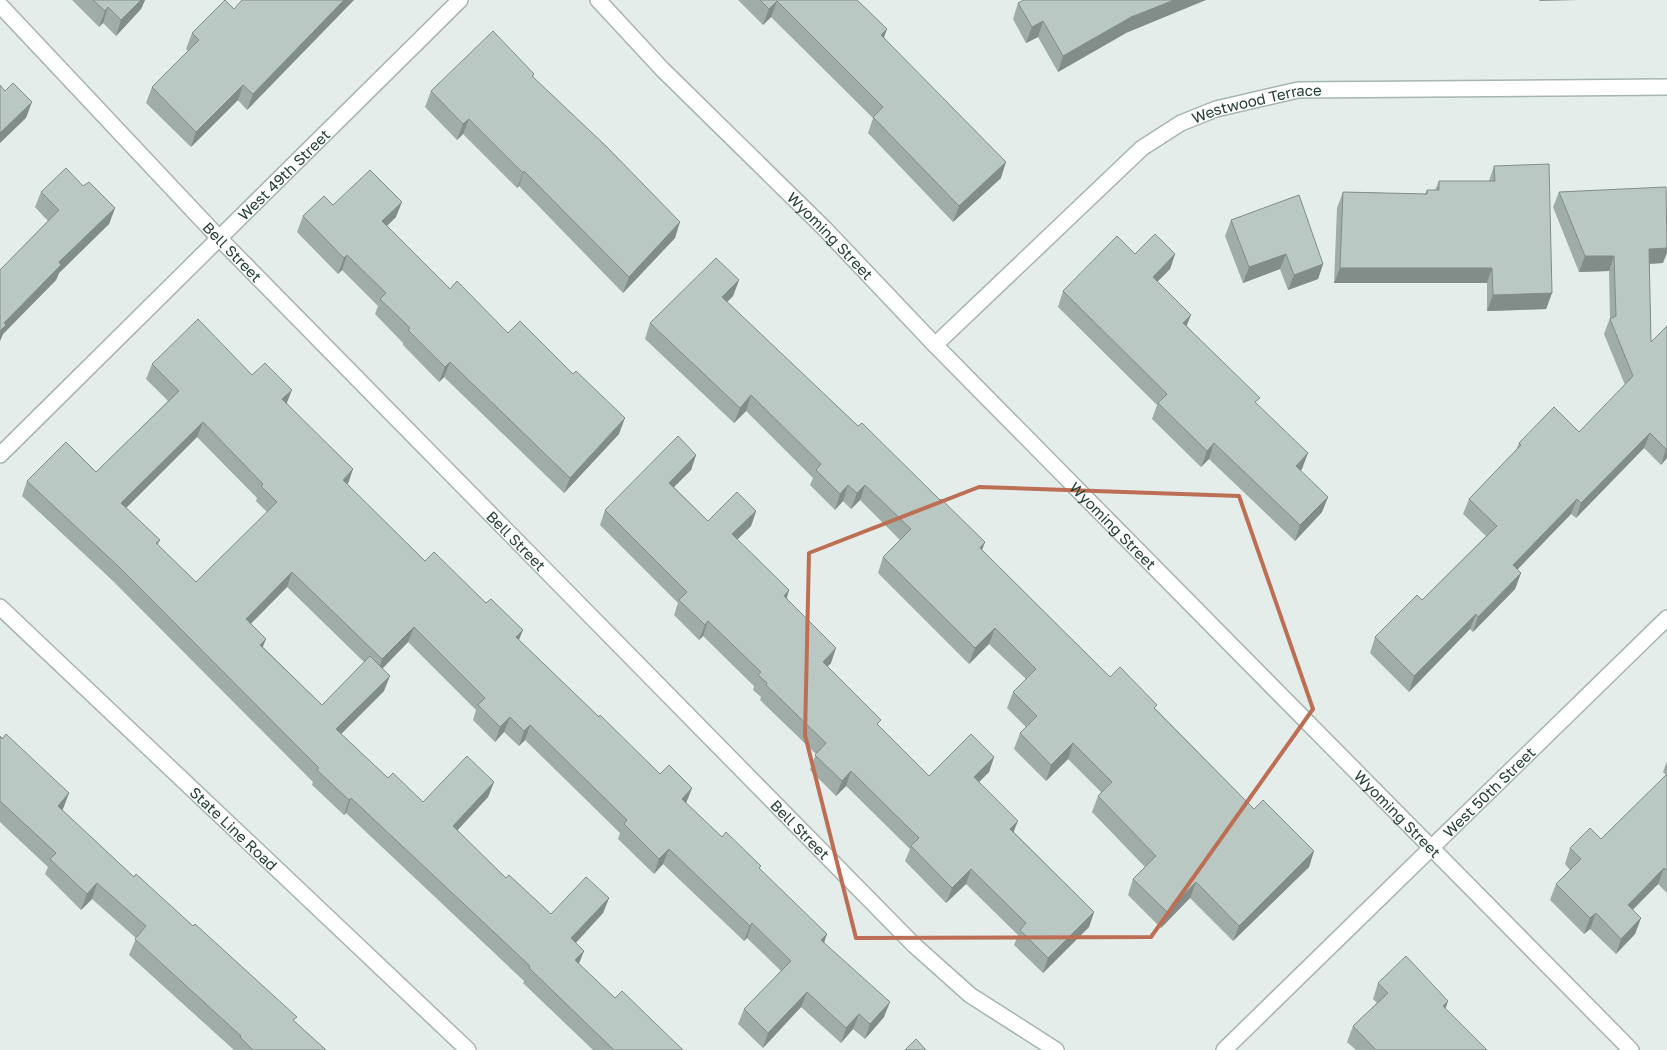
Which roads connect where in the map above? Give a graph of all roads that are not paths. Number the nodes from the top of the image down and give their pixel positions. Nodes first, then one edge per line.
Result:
1 (460, 0) edge
2 (598, 0) edge
3 (0, 5) edge
4 (1667, 87) edge
5 (219, 238) junction
6 (935, 345) junction
7 (0, 455) edge
8 (0, 607) edge
9 (1667, 618) edge
10 (1432, 850) junction
11 (468, 1050) edge
12 (1056, 1050) edge
13 (1224, 1050) edge
14 (1631, 1050) edge

1 - 5 street, West 49th Street
2 - 6 street, Wyoming Street
3 - 5 street, Bell Street
4 - 6 street, Westwood Terrace
5 - 7 street, West 49th Street
5 - 12 street, Bell Street
6 - 10 street, Wyoming Street
8 - 11 street, State Line Road
9 - 10 street, West 50th Street
10 - 13 street, West 50th Street
10 - 14 street, Wyoming Street

